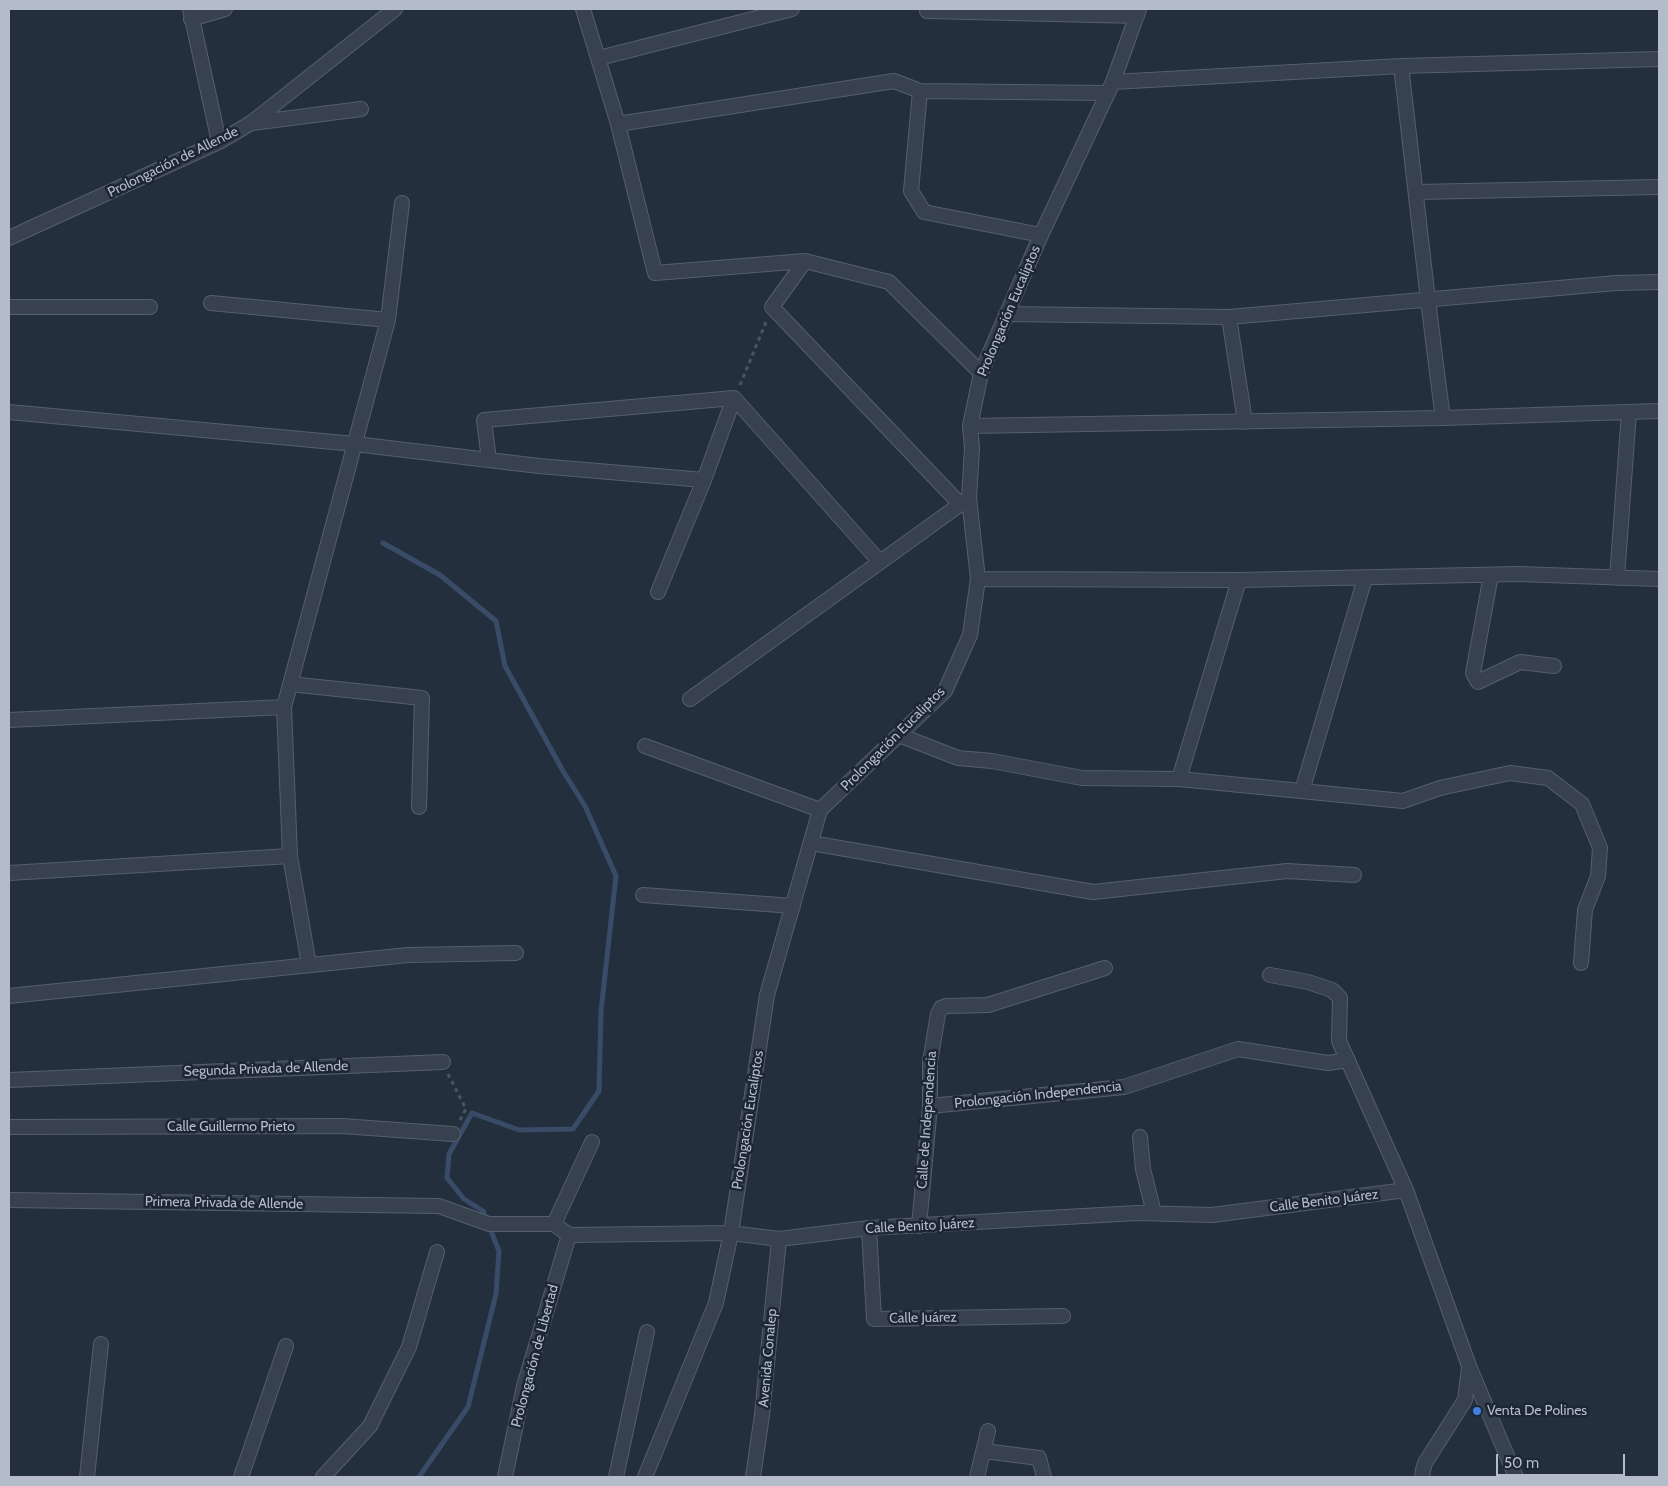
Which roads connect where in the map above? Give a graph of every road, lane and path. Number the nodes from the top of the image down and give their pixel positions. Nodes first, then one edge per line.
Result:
1 (225, 9) edge
2 (395, 9) edge
3 (583, 9) edge
4 (792, 9) edge
5 (927, 11) dead end
6 (1006, 11) edge
7 (1138, 12) edge
8 (190, 14) edge
9 (598, 58) junction
10 (1659, 59) edge
11 (1401, 66) junction
12 (1111, 88) junction
13 (920, 91) junction
14 (361, 109) dead end
15 (251, 123) junction
16 (618, 124) junction
17 (219, 142) junction
18 (1659, 187) edge
19 (1416, 192) junction
20 (402, 203) dead end
21 (1041, 234) junction
22 (9, 238) edge
23 (805, 261) junction
24 (1659, 282) edge
25 (1427, 299) junction
26 (211, 302) dead end
27 (150, 306) dead end
28 (9, 307) edge
29 (772, 307) junction
30 (1006, 314) junction
31 (1229, 316) junction
32 (388, 320) junction
33 (981, 373) junction
34 (734, 398) junction
35 (1659, 411) edge
36 (9, 412) edge
37 (1629, 412) junction
38 (1443, 418) junction
39 (1245, 422) junction
40 (970, 426) junction
41 (355, 444) junction
42 (489, 460) junction
43 (704, 480) junction
44 (964, 501) junction
45 (880, 562) junction
46 (1490, 575) junction
47 (1365, 578) junction
48 (1617, 578) junction
49 (978, 579) junction
50 (1659, 579) edge
51 (1239, 580) junction
52 (658, 592) dead end
53 (1554, 666) dead end
54 (290, 684) junction
55 (690, 699) dead end
56 (284, 707) junction
57 (9, 720) edge
58 (899, 735) junction
59 (645, 746) dead end
60 (1180, 779) junction
61 (1302, 791) junction
62 (419, 808) dead end
63 (820, 810) junction
64 (811, 843) junction
65 (290, 856) junction
66 (9, 873) edge
67 (1354, 875) dead end
68 (643, 895) dead end
69 (793, 906) junction
70 (516, 953) dead end
71 (1582, 963) dead end
72 (309, 965) junction
73 (1105, 968) dead end
74 (1270, 975) dead end
75 (9, 996) edge
76 (1348, 1060) junction
77 (443, 1062) joint
78 (9, 1080) edge
79 (930, 1106) junction
80 (9, 1127) edge
81 (453, 1134) joint
82 (1140, 1137) dead end
83 (592, 1142) dead end
84 (1406, 1190) junction
85 (9, 1200) edge
86 (1154, 1214) junction
87 (554, 1224) junction
88 (919, 1226) junction
89 (869, 1228) junction
90 (731, 1233) junction
91 (569, 1235) junction
92 (779, 1238) junction
93 (437, 1252) dead end
94 (1063, 1316) dead end
95 (647, 1332) dead end
96 (101, 1344) dead end
97 (286, 1346) dead end
98 (1469, 1366) junction
99 (988, 1431) dead end
100 (984, 1451) junction
101 (87, 1477) edge
102 (241, 1477) edge
103 (323, 1477) edge
104 (505, 1477) edge
105 (616, 1477) edge
106 (645, 1477) edge
107 (753, 1477) edge
108 (977, 1477) edge
109 (1044, 1477) edge
110 (1422, 1477) edge
111 (1516, 1477) edge

1 - 8 street
2 - 15 street, Prolongación de Allende
3 - 9 street
4 - 9 street
5 - 6 street
6 - 7 street
7 - 12 street, Prolongación Eucaliptos
8 - 17 street
9 - 16 street
10 - 11 street
11 - 12 street
11 - 19 street
12 - 13 street
12 - 21 street, Prolongación Eucaliptos
13 - 16 street
13 - 21 street
14 - 15 street
15 - 17 street, Prolongación de Allende
16 - 23 street
17 - 22 street, Prolongación de Allende
18 - 19 street
19 - 25 street
20 - 32 street
21 - 30 street, Prolongación Eucaliptos
23 - 29 street
23 - 33 street
24 - 25 street
25 - 31 street
25 - 38 street
26 - 32 street
27 - 28 street
29 - 34 path
29 - 44 street
30 - 31 street
30 - 33 street, Prolongación Eucaliptos
31 - 39 street
32 - 41 street
33 - 40 street, Prolongación Eucaliptos
34 - 42 street
34 - 43 street
34 - 45 street
35 - 37 street
36 - 41 street
37 - 38 street
37 - 48 street
38 - 39 street
39 - 40 street
40 - 44 street, Prolongación Eucaliptos
41 - 42 street
41 - 54 street
42 - 43 street
43 - 52 street
44 - 45 street
44 - 49 street, Prolongación Eucaliptos
45 - 55 street
46 - 47 street
46 - 48 street
46 - 53 street
47 - 51 street
47 - 61 street
48 - 50 street
49 - 51 street
49 - 58 street, Prolongación Eucaliptos
51 - 60 street
54 - 56 street
54 - 62 street
56 - 57 street
56 - 65 street
58 - 60 street
58 - 63 street, Prolongación Eucaliptos
59 - 63 street
60 - 61 street
61 - 71 street
63 - 64 street, Prolongación Eucaliptos
64 - 67 street
64 - 69 street, Prolongación Eucaliptos
65 - 66 street
65 - 72 street
68 - 69 street
69 - 90 street, Prolongación Eucaliptos
70 - 72 street
72 - 75 street
73 - 79 street, Calle de Independencia
74 - 76 street
76 - 79 street, Prolongación Independencia
76 - 84 street
77 - 78 street, Segunda Privada de Allende
77 - 81 path
79 - 88 street, Calle de Independencia
80 - 81 street, Calle Guillermo Prieto
82 - 86 street
83 - 87 street
84 - 86 street, Calle Benito Juárez
84 - 98 street
85 - 87 street, Primera Privada de Allende
86 - 88 street, Calle Benito Juárez
87 - 91 street
88 - 89 street, Calle Benito Juárez
89 - 92 street, Calle Benito Juárez
89 - 94 street, Calle Juárez
90 - 91 street, Calle Benito Juárez
90 - 92 street, Calle Benito Juárez
90 - 106 street, Prolongación Eucaliptos
91 - 104 street, Prolongación de Libertad
92 - 107 street, Avenida Conalep
93 - 103 street
95 - 105 street
96 - 101 street
97 - 102 street
98 - 110 street
98 - 111 street
99 - 100 street
100 - 108 street
100 - 109 street

